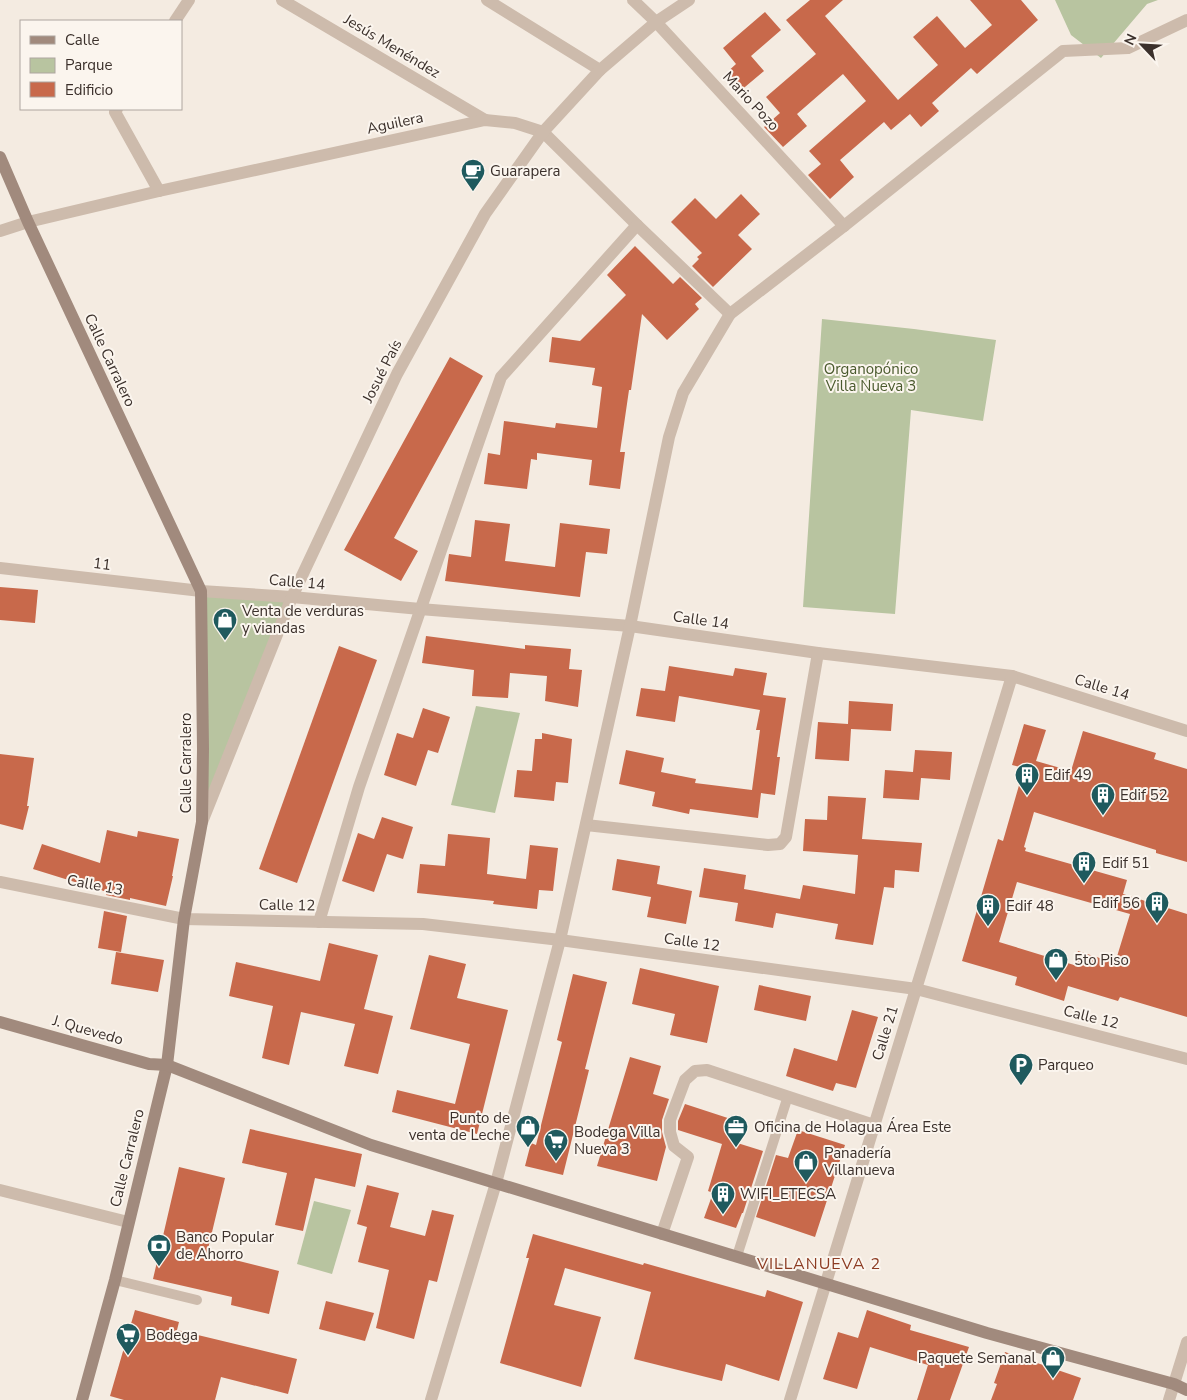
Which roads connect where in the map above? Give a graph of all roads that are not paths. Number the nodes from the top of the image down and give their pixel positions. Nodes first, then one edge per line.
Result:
1 (189, 0) edge
2 (282, 0) edge
3 (487, 0) edge
4 (633, 0) edge
5 (689, 0) edge
6 (176, 20) edge
7 (1187, 20) edge
8 (656, 22) junction
9 (600, 70) junction
10 (116, 110) edge
11 (485, 120) junction
12 (543, 132) junction
13 (0, 157) edge
14 (159, 191) junction
15 (28, 222) junction
16 (637, 225) junction
17 (844, 226) junction
18 (0, 231) edge
19 (730, 314) junction
20 (0, 568) edge
21 (201, 591) junction
22 (292, 597) junction
23 (420, 609) junction
24 (630, 626) junction
25 (818, 653) junction
26 (1012, 676) junction
27 (1187, 731) edge
28 (202, 822) junction
29 (586, 825) junction
30 (0, 882) edge
31 (184, 919) junction
32 (319, 922) junction
33 (560, 940) junction
34 (916, 989) junction
35 (0, 1022) edge
36 (1187, 1059) edge
37 (167, 1065) junction
38 (788, 1096) junction
39 (874, 1125) junction
40 (496, 1183) junction
41 (0, 1190) edge
42 (128, 1222) junction
43 (662, 1234) junction
44 (737, 1256) junction
45 (115, 1280) junction
46 (825, 1284) junction
47 (197, 1300) dead end
48 (1187, 1342) edge
49 (1174, 1384) junction
50 (1187, 1390) edge
51 (82, 1400) edge
52 (431, 1400) edge
53 (790, 1400) edge
54 (1169, 1400) edge

1 - 6 street
2 - 11 street, Jesús Menéndez
3 - 9 street
4 - 8 street, Mario Pozo
5 - 8 street, Josué País
7 - 17 street
8 - 9 street, Josué País
8 - 17 street, Mario Pozo
9 - 12 street, Josué País
10 - 14 street
11 - 12 street, Aguilera
11 - 14 street, Aguilera
12 - 16 street, Aguilera
12 - 22 street, Josué País
13 - 15 street, Calle Carralero
14 - 15 street, Aguilera
15 - 18 street, Aguilera
15 - 21 street, Calle Carralero
16 - 19 street, Aguilera
16 - 23 street
17 - 19 street
19 - 24 street
20 - 21 street, 11
21 - 22 street, Calle 14
21 - 28 street, Calle Carralero
22 - 23 street, Calle 14
22 - 28 street, Josué País
23 - 24 street, Calle 14
23 - 32 street
24 - 25 street, Calle 14
24 - 29 street
25 - 26 street, Calle 14
25 - 29 street
26 - 27 street, Calle 14
26 - 34 street, Calle 21
28 - 31 street, Calle Carralero
29 - 33 street
30 - 31 street, Calle 13
31 - 32 street, Calle 12
31 - 37 street, Calle Carralero
32 - 33 street, Calle 12
33 - 34 street, Calle 12
33 - 40 street
34 - 36 street, Calle 12
34 - 39 street, Calle 21
35 - 37 street, J. Quevedo
37 - 40 street, J. Quevedo
37 - 42 street, Calle Carralero
38 - 39 street
38 - 43 street
38 - 44 lane
39 - 46 street, Calle 21
40 - 43 street, J. Quevedo
40 - 52 street
41 - 42 street
42 - 45 street, Calle Carralero
43 - 44 street, J. Quevedo
44 - 46 street, J. Quevedo
45 - 47 lane
45 - 51 street, Calle Carralero
46 - 49 street, J. Quevedo
46 - 53 street, Calle 21
48 - 49 street
49 - 50 street, J. Quevedo
49 - 54 street

